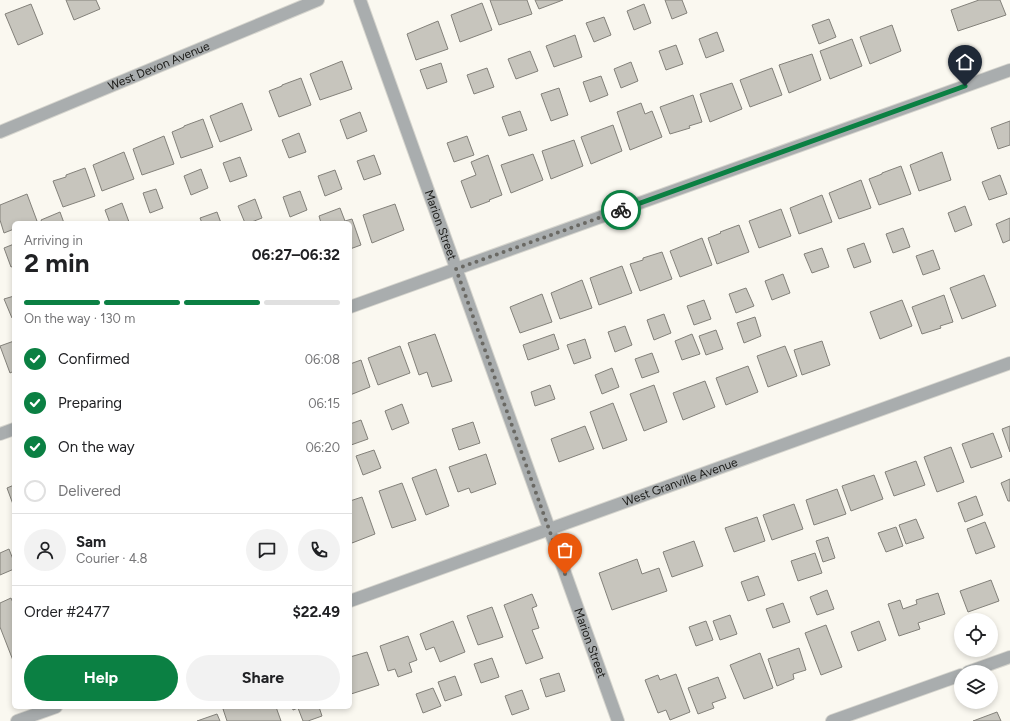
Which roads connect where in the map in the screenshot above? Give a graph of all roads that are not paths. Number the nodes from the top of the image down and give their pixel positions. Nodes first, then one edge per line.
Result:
1 (318, 0) edge
2 (360, 0) edge
3 (1010, 70) edge
4 (0, 132) edge
5 (456, 269) junction
6 (352, 306) edge
7 (1010, 364) edge
8 (12, 430) edge
9 (0, 434) edge
10 (549, 529) junction
11 (352, 600) edge
12 (1010, 657) edge
13 (988, 665) edge
14 (954, 677) edge
15 (50, 709) edge
16 (17, 721) edge
17 (618, 721) edge
18 (832, 721) edge

1 - 4 street, West Devon Avenue
2 - 5 street, Marion Street
3 - 5 street
5 - 6 street
5 - 10 street, Marion Street
7 - 10 street, West Granville Avenue
8 - 9 street
10 - 11 street, West Granville Avenue
10 - 17 street, Marion Street
12 - 13 street
14 - 18 street
15 - 16 street

